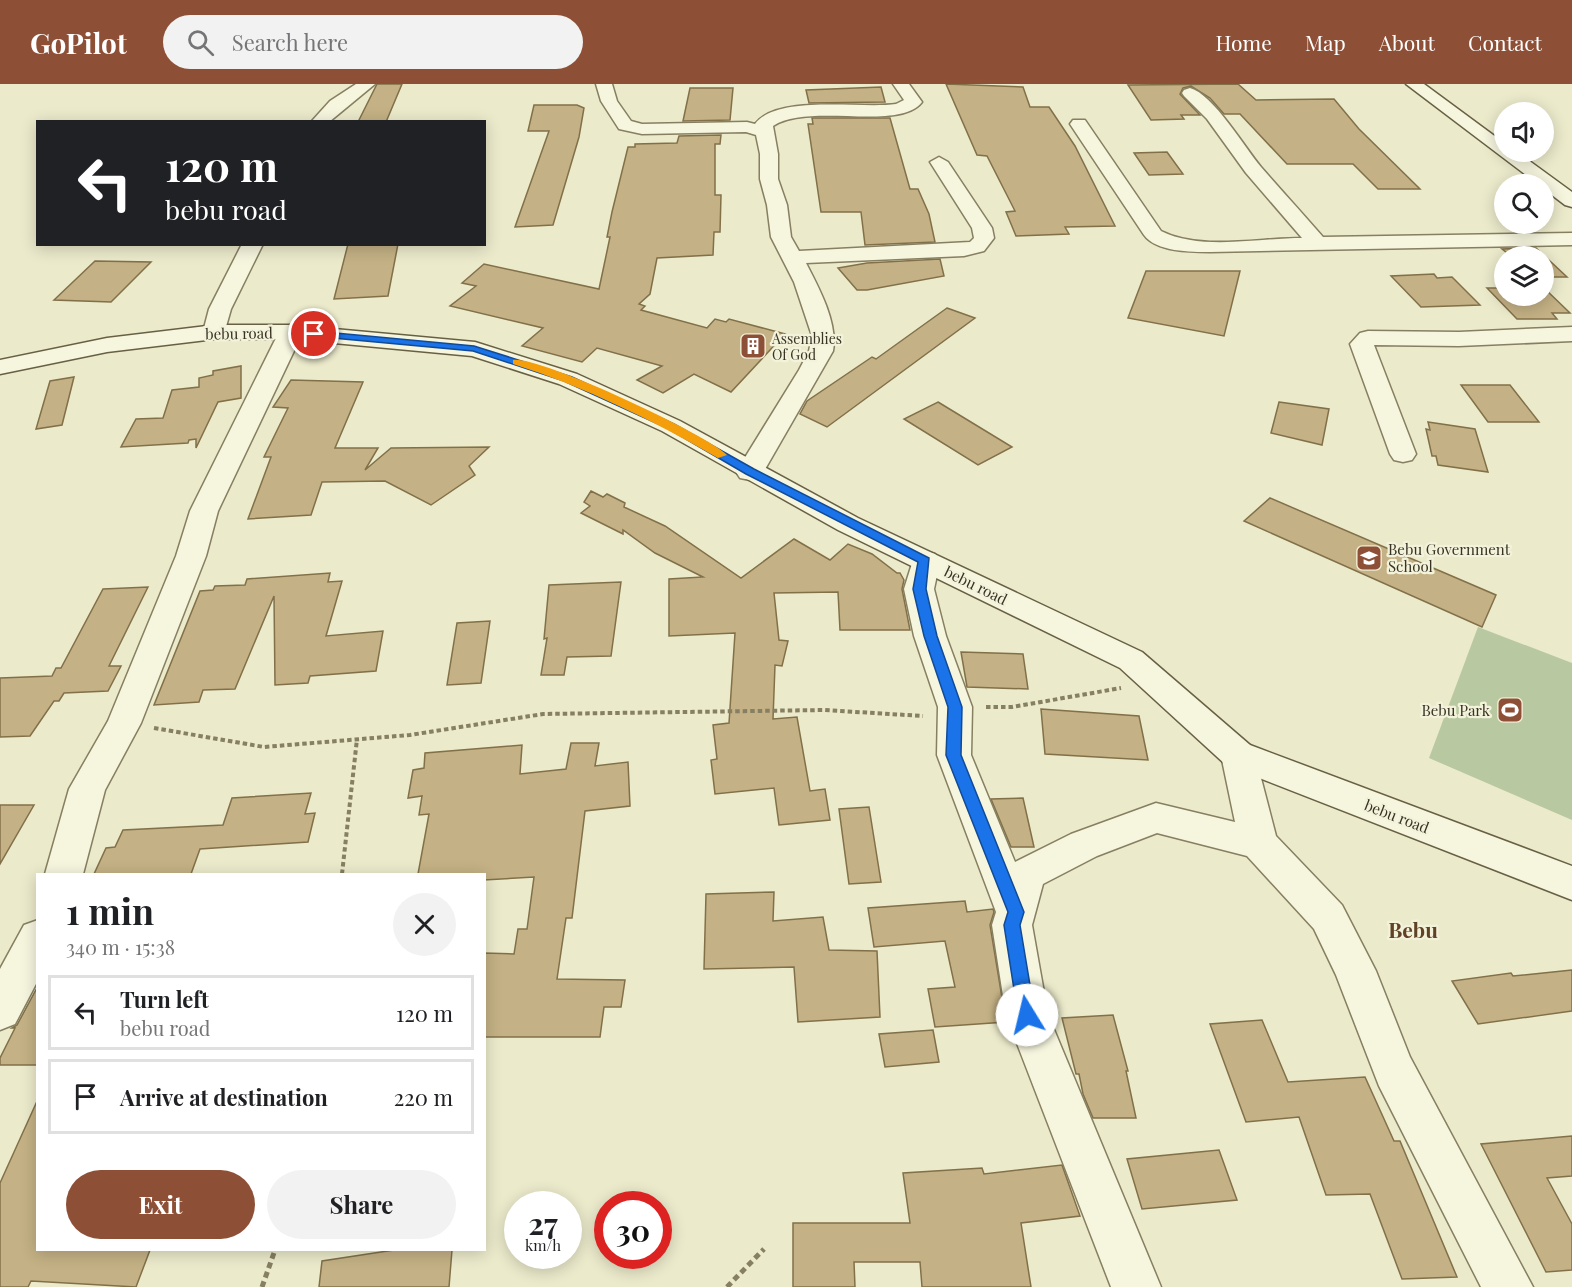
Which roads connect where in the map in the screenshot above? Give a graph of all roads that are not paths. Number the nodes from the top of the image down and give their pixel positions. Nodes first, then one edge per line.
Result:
1 (367, 84) edge
2 (604, 84) edge
3 (901, 84) edge
4 (1413, 84) edge
5 (1190, 93) dead end
6 (321, 120) edge
7 (1079, 124) dead end
8 (764, 132) junction
9 (939, 162) dead end
10 (1572, 201) edge
11 (1572, 239) edge
12 (1318, 244) junction
13 (252, 246) edge
14 (791, 258) junction
15 (215, 332) junction
16 (291, 332) junction
17 (1572, 334) edge
18 (0, 367) edge
19 (1403, 454) dead end
20 (750, 472) junction
21 (925, 561) junction
22 (1238, 755) junction
23 (1259, 843) junction
24 (64, 873) edge
25 (1572, 883) edge
26 (1016, 912) junction
27 (36, 942) edge
28 (0, 1010) edge
29 (1136, 1287) edge
30 (1508, 1287) edge

1 - 6 street
2 - 8 street
3 - 8 street
4 - 10 street
5 - 12 street
7 - 12 street
8 - 14 street
9 - 14 street
11 - 12 street
13 - 15 street
14 - 20 street
15 - 16 street, bebu road
15 - 18 street, bebu road
16 - 20 street, bebu road
16 - 24 street
17 - 19 street
20 - 21 street, bebu road
21 - 22 street, bebu road
21 - 26 street
22 - 23 street
22 - 25 street, bebu road
23 - 26 street
23 - 30 street
26 - 29 street
27 - 28 street

